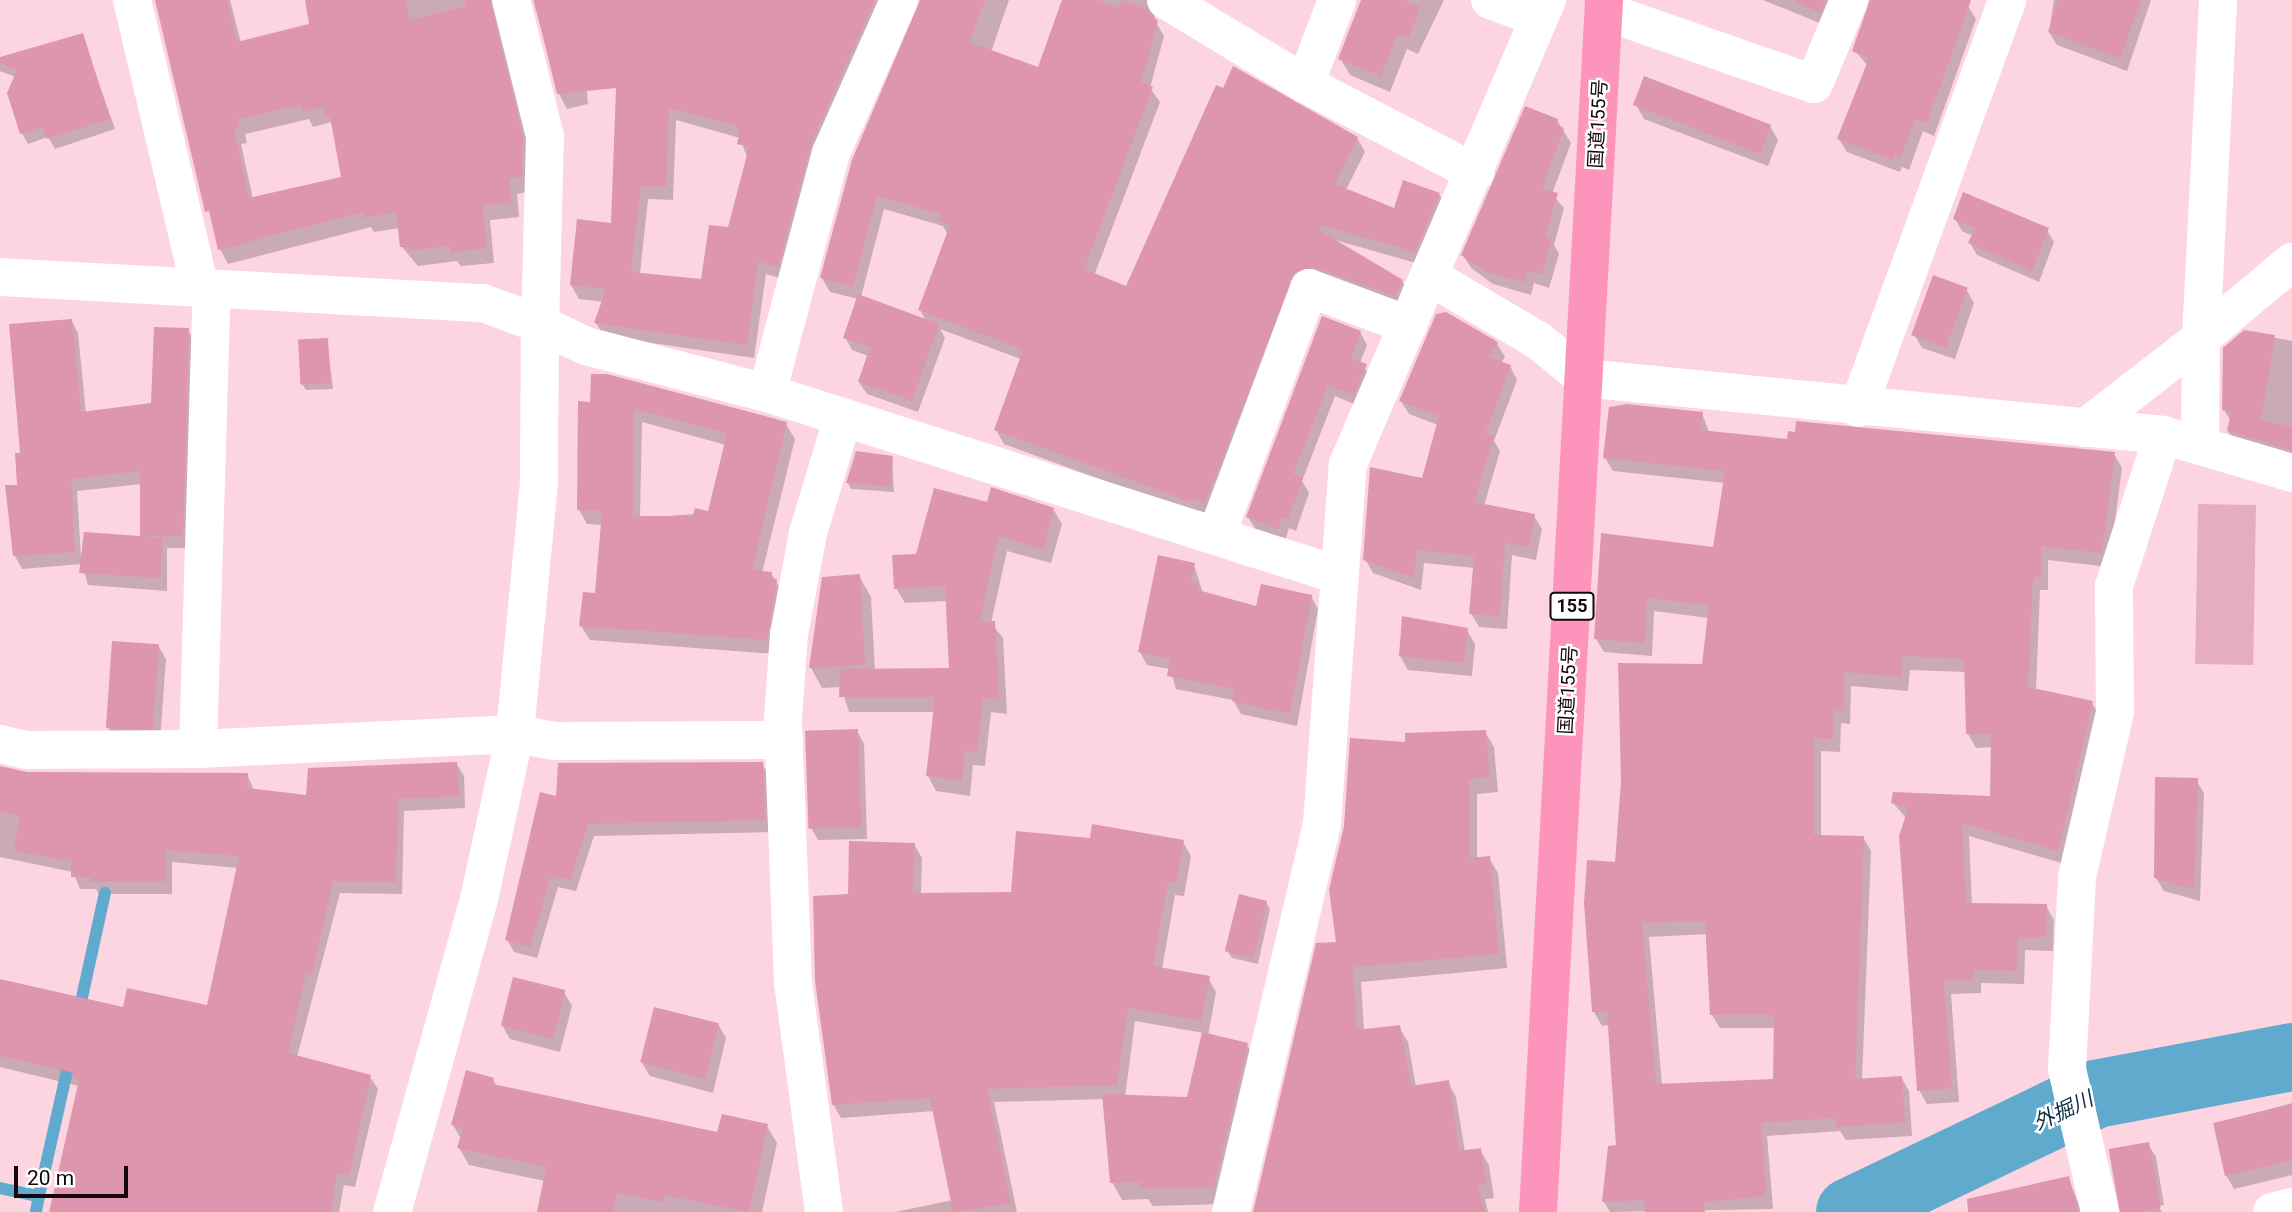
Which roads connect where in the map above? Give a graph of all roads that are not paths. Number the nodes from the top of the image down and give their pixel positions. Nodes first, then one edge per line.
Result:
1 (132, 0) edge
2 (511, 0) edge
3 (899, 0) edge
4 (1166, 0) edge
5 (1337, 0) edge
6 (1490, 0) edge
7 (1849, 0) edge
8 (2007, 0) edge
9 (2218, 0) edge
10 (1604, 6) edge
11 (1542, 9) edge
12 (1305, 83) junction
13 (1475, 173) junction
14 (2292, 262) edge
15 (1429, 276) junction
16 (0, 277) edge
17 (206, 288) junction
18 (540, 324) junction
19 (1408, 325) junction
20 (2201, 338) junction
21 (1584, 378) junction
22 (767, 393) junction
23 (1858, 408) junction
24 (843, 417) junction
25 (2085, 428) junction
26 (2163, 435) junction
27 (2200, 446) junction
28 (2292, 473) edge
29 (1216, 536) junction
30 (1338, 575) junction
31 (515, 734) junction
32 (784, 740) junction
33 (0, 744) edge
34 (198, 749) junction
35 (2292, 1208) edge
36 (392, 1212) edge
37 (824, 1212) edge
38 (1231, 1212) edge
39 (1538, 1212) edge
40 (2101, 1212) edge
41 (2272, 1212) edge

1 - 17 street
2 - 18 street
3 - 22 street
4 - 12 street
5 - 12 street
6 - 11 street
7 - 10 street
8 - 23 street
9 - 20 street
10 - 21 highway, 国道155号 / 155
11 - 13 street
12 - 13 street
13 - 15 street
14 - 20 street
15 - 19 street
15 - 21 street
16 - 17 street
17 - 18 street
17 - 34 street
18 - 22 street
18 - 31 street
19 - 29 street
19 - 30 street
20 - 25 street
20 - 27 street
21 - 23 street
21 - 39 highway, 国道155号 / 155
22 - 24 street
23 - 25 street
24 - 29 street
24 - 32 street
25 - 26 street
26 - 27 street
26 - 40 street
27 - 28 street
29 - 30 street
30 - 38 street
31 - 32 street
31 - 34 street
31 - 36 street
32 - 37 street
33 - 34 street
35 - 41 street

